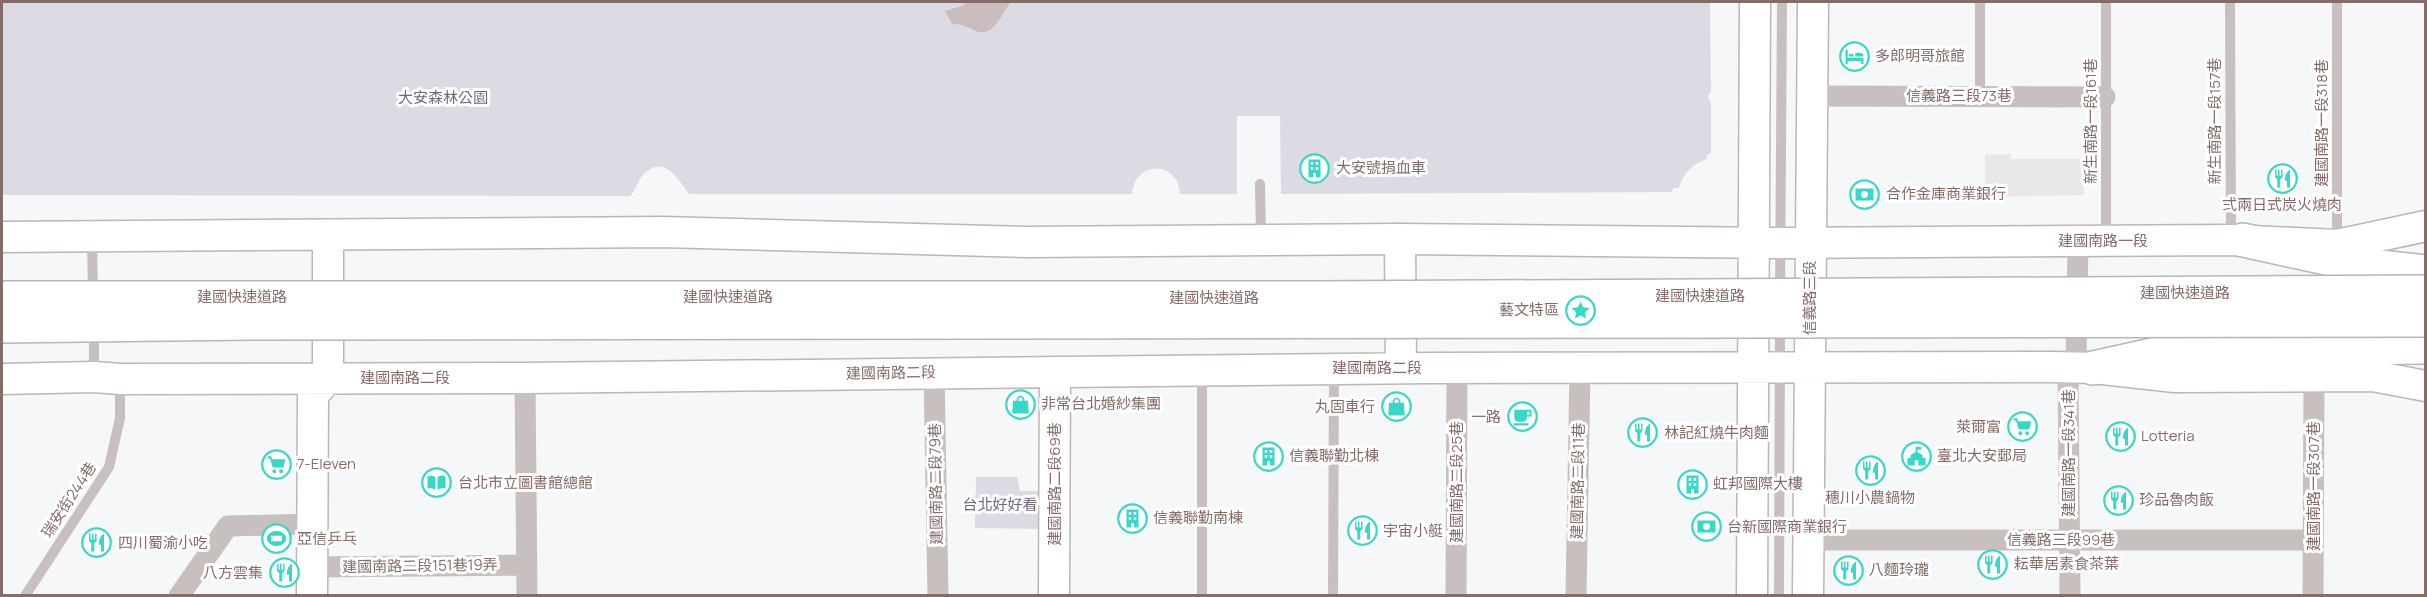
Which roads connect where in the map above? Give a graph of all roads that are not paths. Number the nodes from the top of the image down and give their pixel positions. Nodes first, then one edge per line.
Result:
1 (1755, 2) edge
2 (1782, 2) edge
3 (1813, 2) edge
4 (1980, 2) edge
5 (2106, 2) edge
6 (2230, 2) edge
7 (2337, 2) edge
8 (1980, 95) junction
9 (1813, 96) junction
10 (2105, 97) junction
11 (1260, 184) dead end
12 (2426, 226) edge
13 (328, 236) junction
14 (2, 237) edge
15 (92, 237) junction
16 (1400, 239) junction
17 (1261, 240) junction
18 (2237, 240) junction
19 (2092, 241) junction
20 (1767, 243) junction
21 (1811, 243) junction
22 (2337, 245) junction
23 (2426, 272) edge
24 (2, 279) edge
25 (2426, 291) edge
26 (545, 297) junction
27 (2, 298) edge
28 (93, 307) dead end
29 (93, 318) dead end
30 (2426, 320) edge
31 (2, 326) edge
32 (2426, 347) edge
33 (1580, 367) junction
34 (1767, 367) junction
35 (1810, 367) junction
36 (1401, 368) junction
37 (1457, 368) junction
38 (2079, 368) junction
39 (1202, 369) junction
40 (1334, 369) junction
41 (934, 372) junction
42 (1055, 372) junction
43 (2314, 376) junction
44 (2, 378) edge
45 (107, 378) junction
46 (328, 378) junction
47 (525, 378) junction
48 (2426, 386) edge
49 (313, 524) junction
50 (2070, 539) junction
51 (1808, 540) junction
52 (2313, 540) junction
53 (526, 565) junction
54 (313, 581) edge
55 (25, 596) edge
56 (179, 596) edge
57 (527, 596) edge
58 (939, 596) edge
59 (1054, 596) edge
60 (1202, 596) edge
61 (1333, 596) edge
62 (1456, 596) edge
63 (1576, 596) edge
64 (1752, 596) edge
65 (1779, 596) edge
66 (1808, 596) edge
67 (2070, 596) edge
68 (2313, 596) edge

1 - 20 street
2 - 20 lane
3 - 9 street, 信義路三段
4 - 8 lane
5 - 10 lane, 新生南路一段161巷
6 - 18 lane, 新生南路一段157巷
7 - 22 lane, 建國南路一段318巷
8 - 9 street, 信義路三段73巷
8 - 10 street, 信義路三段73巷
9 - 21 street, 信義路三段
10 - 19 lane, 新生南路一段161巷
11 - 17 lane
12 - 22 street, 建國南路一段
13 - 15 street
13 - 17 street
13 - 46 street
14 - 15 street
15 - 28 lane
16 - 17 street
16 - 20 street
16 - 36 street
18 - 19 street, 建國南路一段
18 - 22 street, 建國南路一段
18 - 23 highway
19 - 21 street, 建國南路一段
19 - 38 street, 建國南路一段341巷
20 - 21 street, 建國南路一段
20 - 34 street
21 - 35 street, 信義路三段
24 - 26 highway, bridge
25 - 26 highway, 建國快速道路, bridge
26 - 27 highway, 建國快速道路, bridge
29 - 45 lane, 瑞安街244巷
30 - 31 highway, 建國快速道路, bridge
32 - 38 highway
33 - 34 street, 建國南路二段
33 - 37 street, 建國南路二段
33 - 63 street, 建國南路二段11巷
34 - 35 street
34 - 64 street
34 - 65 lane
35 - 38 street
35 - 51 street, 信義路三段
36 - 37 street, 建國南路二段
36 - 40 street, 建國南路二段
37 - 62 street, 建國南路二段25巷
38 - 43 street
38 - 50 street, 建國南路一段341巷
39 - 40 street, 建國南路二段
39 - 42 street, 建國南路二段
39 - 60 lane
40 - 61 lane
41 - 42 street, 建國南路二段
41 - 47 street, 建國南路二段
41 - 58 street, 建國南路二段79巷
42 - 59 street, 建國南路二段69巷
43 - 48 street
43 - 52 street, 建國南路一段307巷
44 - 45 street, 建國南路二段
45 - 46 street, 建國南路二段
45 - 55 lane, 瑞安街244巷
46 - 47 street, 建國南路二段
46 - 49 street
47 - 53 street
49 - 54 street
49 - 56 street
50 - 51 street, 信義路三段99巷
50 - 52 street, 信義路三段99巷
50 - 67 street, 建國南路一段341巷
51 - 66 street, 信義路三段
52 - 68 street, 建國南路一段307巷
53 - 54 street, 建國南路二段151巷19弄
53 - 57 street

